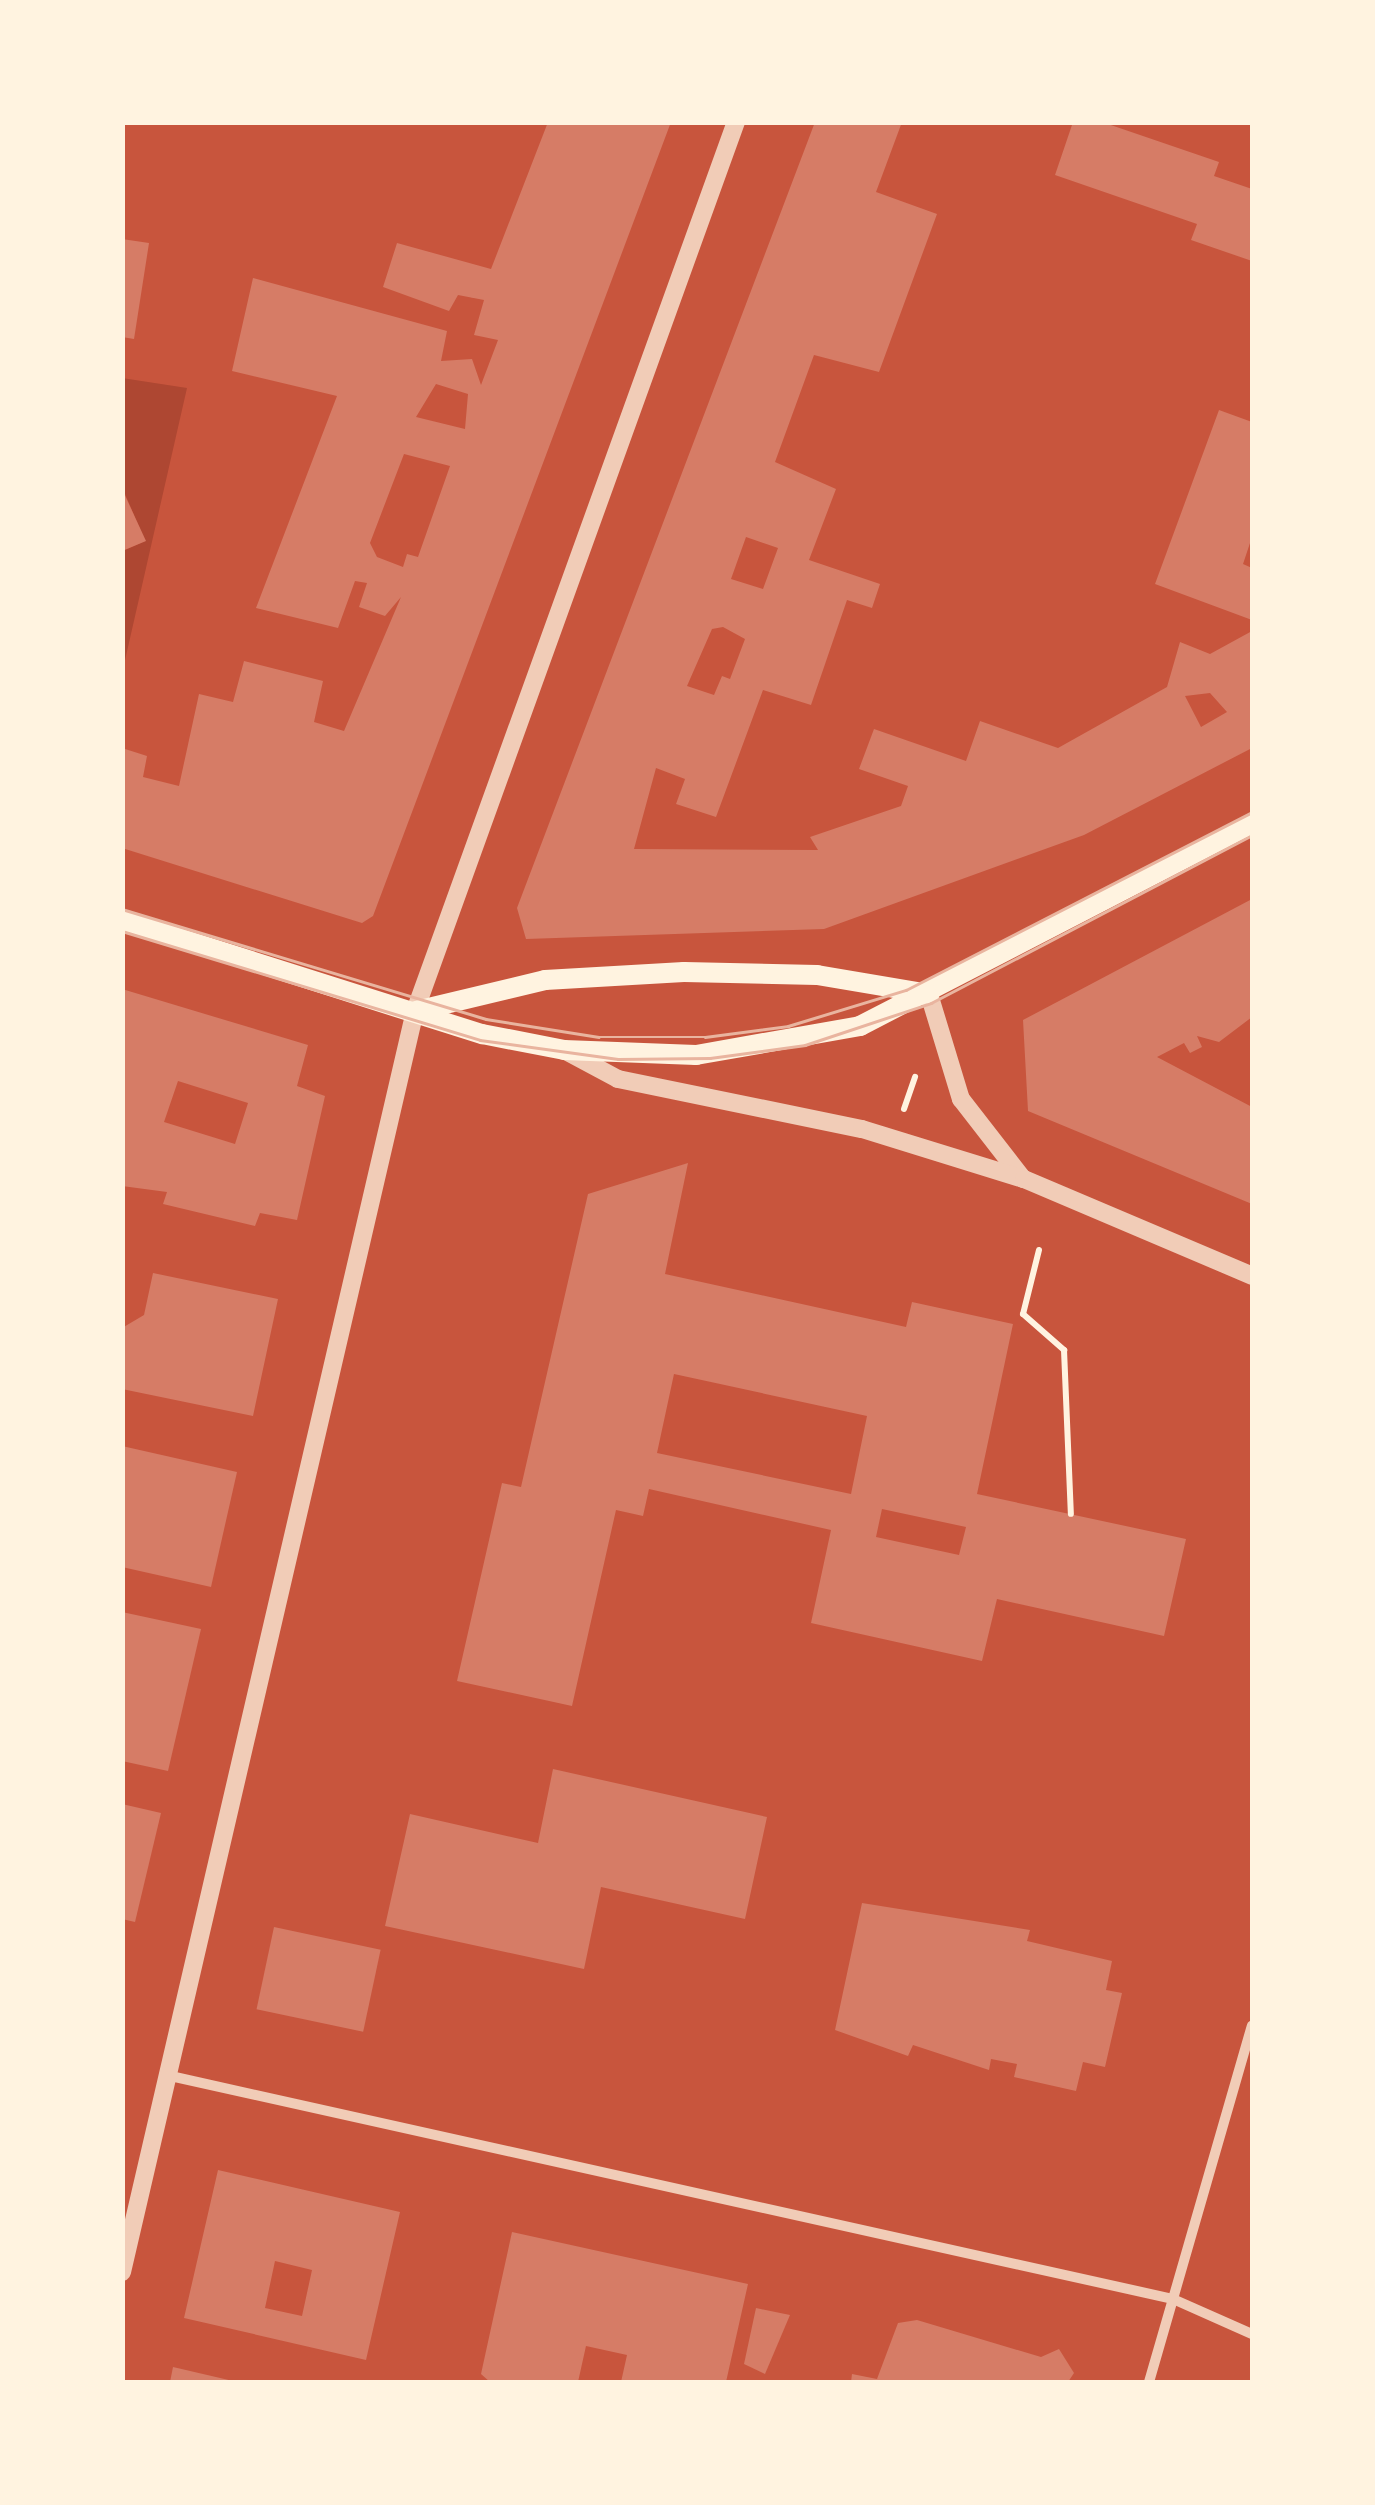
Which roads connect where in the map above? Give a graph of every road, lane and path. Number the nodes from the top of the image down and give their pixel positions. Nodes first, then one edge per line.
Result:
1 (736, 122) edge
2 (1252, 824) edge
3 (122, 920) edge
4 (929, 994) junction
5 (415, 1011) junction
6 (564, 1050) junction
7 (915, 1077) dead end
8 (902, 1114) dead end
9 (1024, 1179) junction
10 (1039, 1250) dead end
11 (1252, 1276) edge
12 (1071, 1514) dead end
13 (1252, 2026) edge
14 (166, 2075) junction
15 (122, 2272) edge
16 (1174, 2300) junction
17 (1252, 2334) edge
18 (1149, 2382) edge

1 - 5 street
2 - 4 main road
3 - 5 main road
4 - 5 main road
4 - 6 main road
4 - 9 street
5 - 6 main road
5 - 14 street
6 - 9 street
7 - 8 path
9 - 11 street
10 - 12 path
13 - 16 street
14 - 15 street
14 - 16 street
16 - 17 street
16 - 18 street

